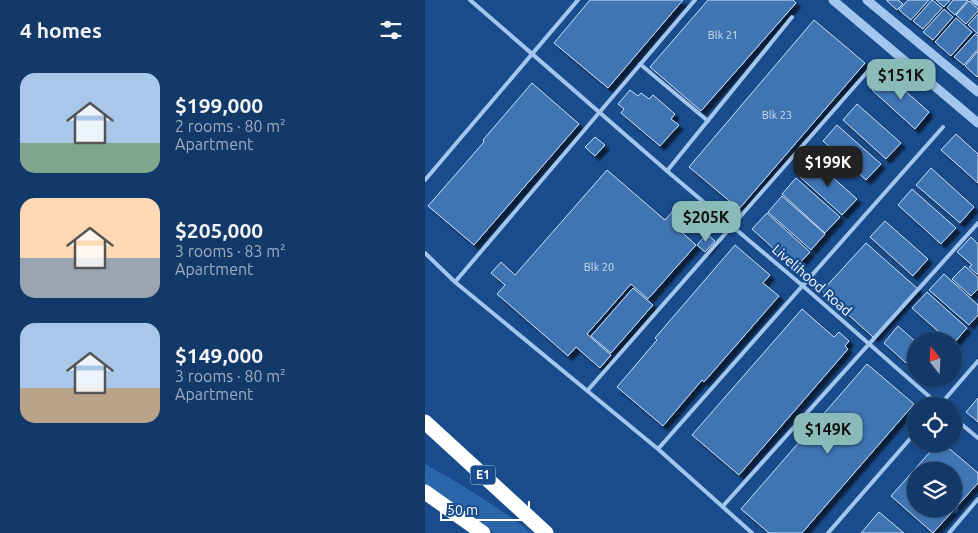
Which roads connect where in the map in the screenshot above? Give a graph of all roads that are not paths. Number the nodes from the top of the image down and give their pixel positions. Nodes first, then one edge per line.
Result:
1 (470, 0) edge
2 (578, 0) edge
3 (695, 0) edge
4 (833, 0) edge
5 (867, 0) edge
6 (973, 0) edge
7 (978, 4) edge
8 (792, 17) dead end
9 (532, 53) junction
10 (876, 62) dead end
11 (640, 64) junction
12 (978, 92) edge
13 (599, 112) junction
14 (708, 121) junction
15 (978, 123) edge
16 (943, 127) dead end
17 (667, 171) junction
18 (425, 180) edge
19 (978, 223) edge
20 (733, 226) junction
21 (425, 253) edge
22 (455, 282) junction
23 (803, 286) junction
24 (869, 344) junction
25 (978, 361) edge
26 (588, 390) junction
27 (930, 397) edge
28 (948, 397) edge
29 (425, 422) edge
30 (962, 425) edge
31 (978, 438) edge
32 (907, 442) edge
33 (658, 448) junction
34 (428, 495) edge
35 (978, 499) edge
36 (723, 506) junction
37 (483, 533) edge
38 (547, 533) edge
39 (752, 533) edge
40 (828, 533) edge
41 (949, 533) edge

1 - 9 lane, Livelihood Road
2 - 9 lane
3 - 11 lane
4 - 15 street
5 - 12 street
6 - 7 street
8 - 14 lane
9 - 13 lane, Livelihood Road
9 - 18 lane
10 - 20 lane
11 - 13 lane
11 - 14 lane
13 - 17 lane, Livelihood Road
13 - 22 lane
14 - 17 lane
16 - 23 lane
17 - 20 lane, Livelihood Road
19 - 24 lane
20 - 23 lane, Livelihood Road
20 - 26 lane
21 - 22 lane
22 - 26 lane
23 - 24 lane, Livelihood Road
23 - 33 lane
24 - 27 lane, Livelihood Road
24 - 36 lane
25 - 28 lane
26 - 33 lane
29 - 38 highway, E1
30 - 31 lane
32 - 40 lane
33 - 36 lane
34 - 37 highway
35 - 41 lane
36 - 39 lane

